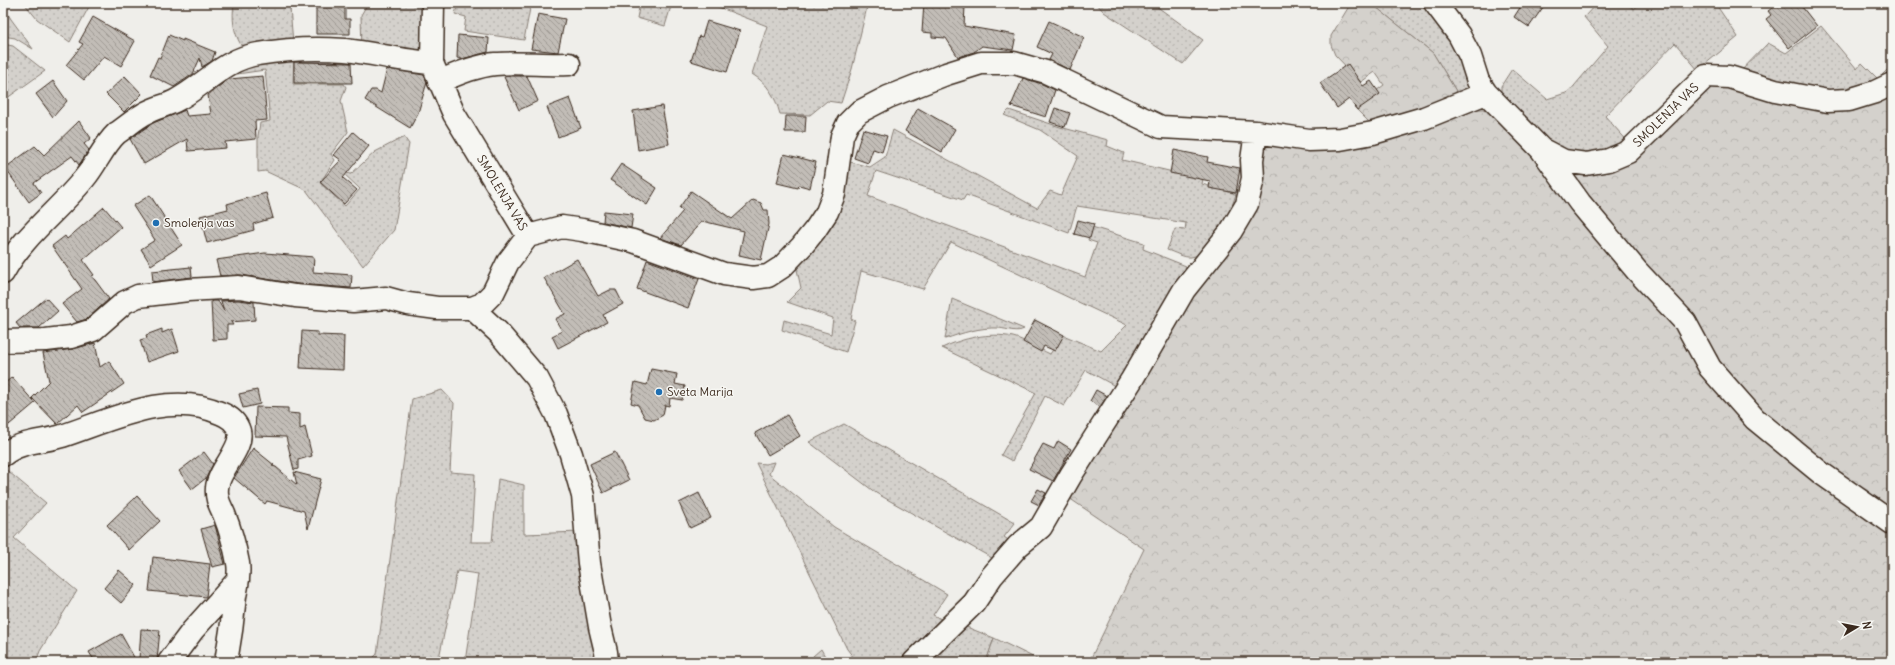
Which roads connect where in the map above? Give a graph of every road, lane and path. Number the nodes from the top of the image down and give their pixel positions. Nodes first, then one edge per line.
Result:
1 (433, 3) edge
2 (1434, 3) edge
3 (569, 64) dead end
4 (435, 73) junction
5 (1892, 84) edge
6 (1486, 94) junction
7 (1256, 132) junction
8 (1541, 149) junction
9 (528, 236) junction
10 (3, 273) edge
11 (472, 308) junction
12 (3, 341) edge
13 (3, 456) edge
14 (1892, 523) edge
15 (238, 580) junction
16 (169, 662) edge
17 (226, 662) edge
18 (607, 662) edge
19 (914, 662) edge

1 - 4 street, SMOLENJA VAS
2 - 6 street, SMOLENJA VAS
3 - 4 street
4 - 9 street, SMOLENJA VAS
4 - 10 street
5 - 8 street, SMOLENJA VAS
6 - 7 street
6 - 8 street, SMOLENJA VAS
7 - 9 street
7 - 19 street
8 - 14 street
9 - 11 street, SMOLENJA VAS
11 - 12 street
11 - 18 street
13 - 15 street
15 - 16 street
15 - 17 street

